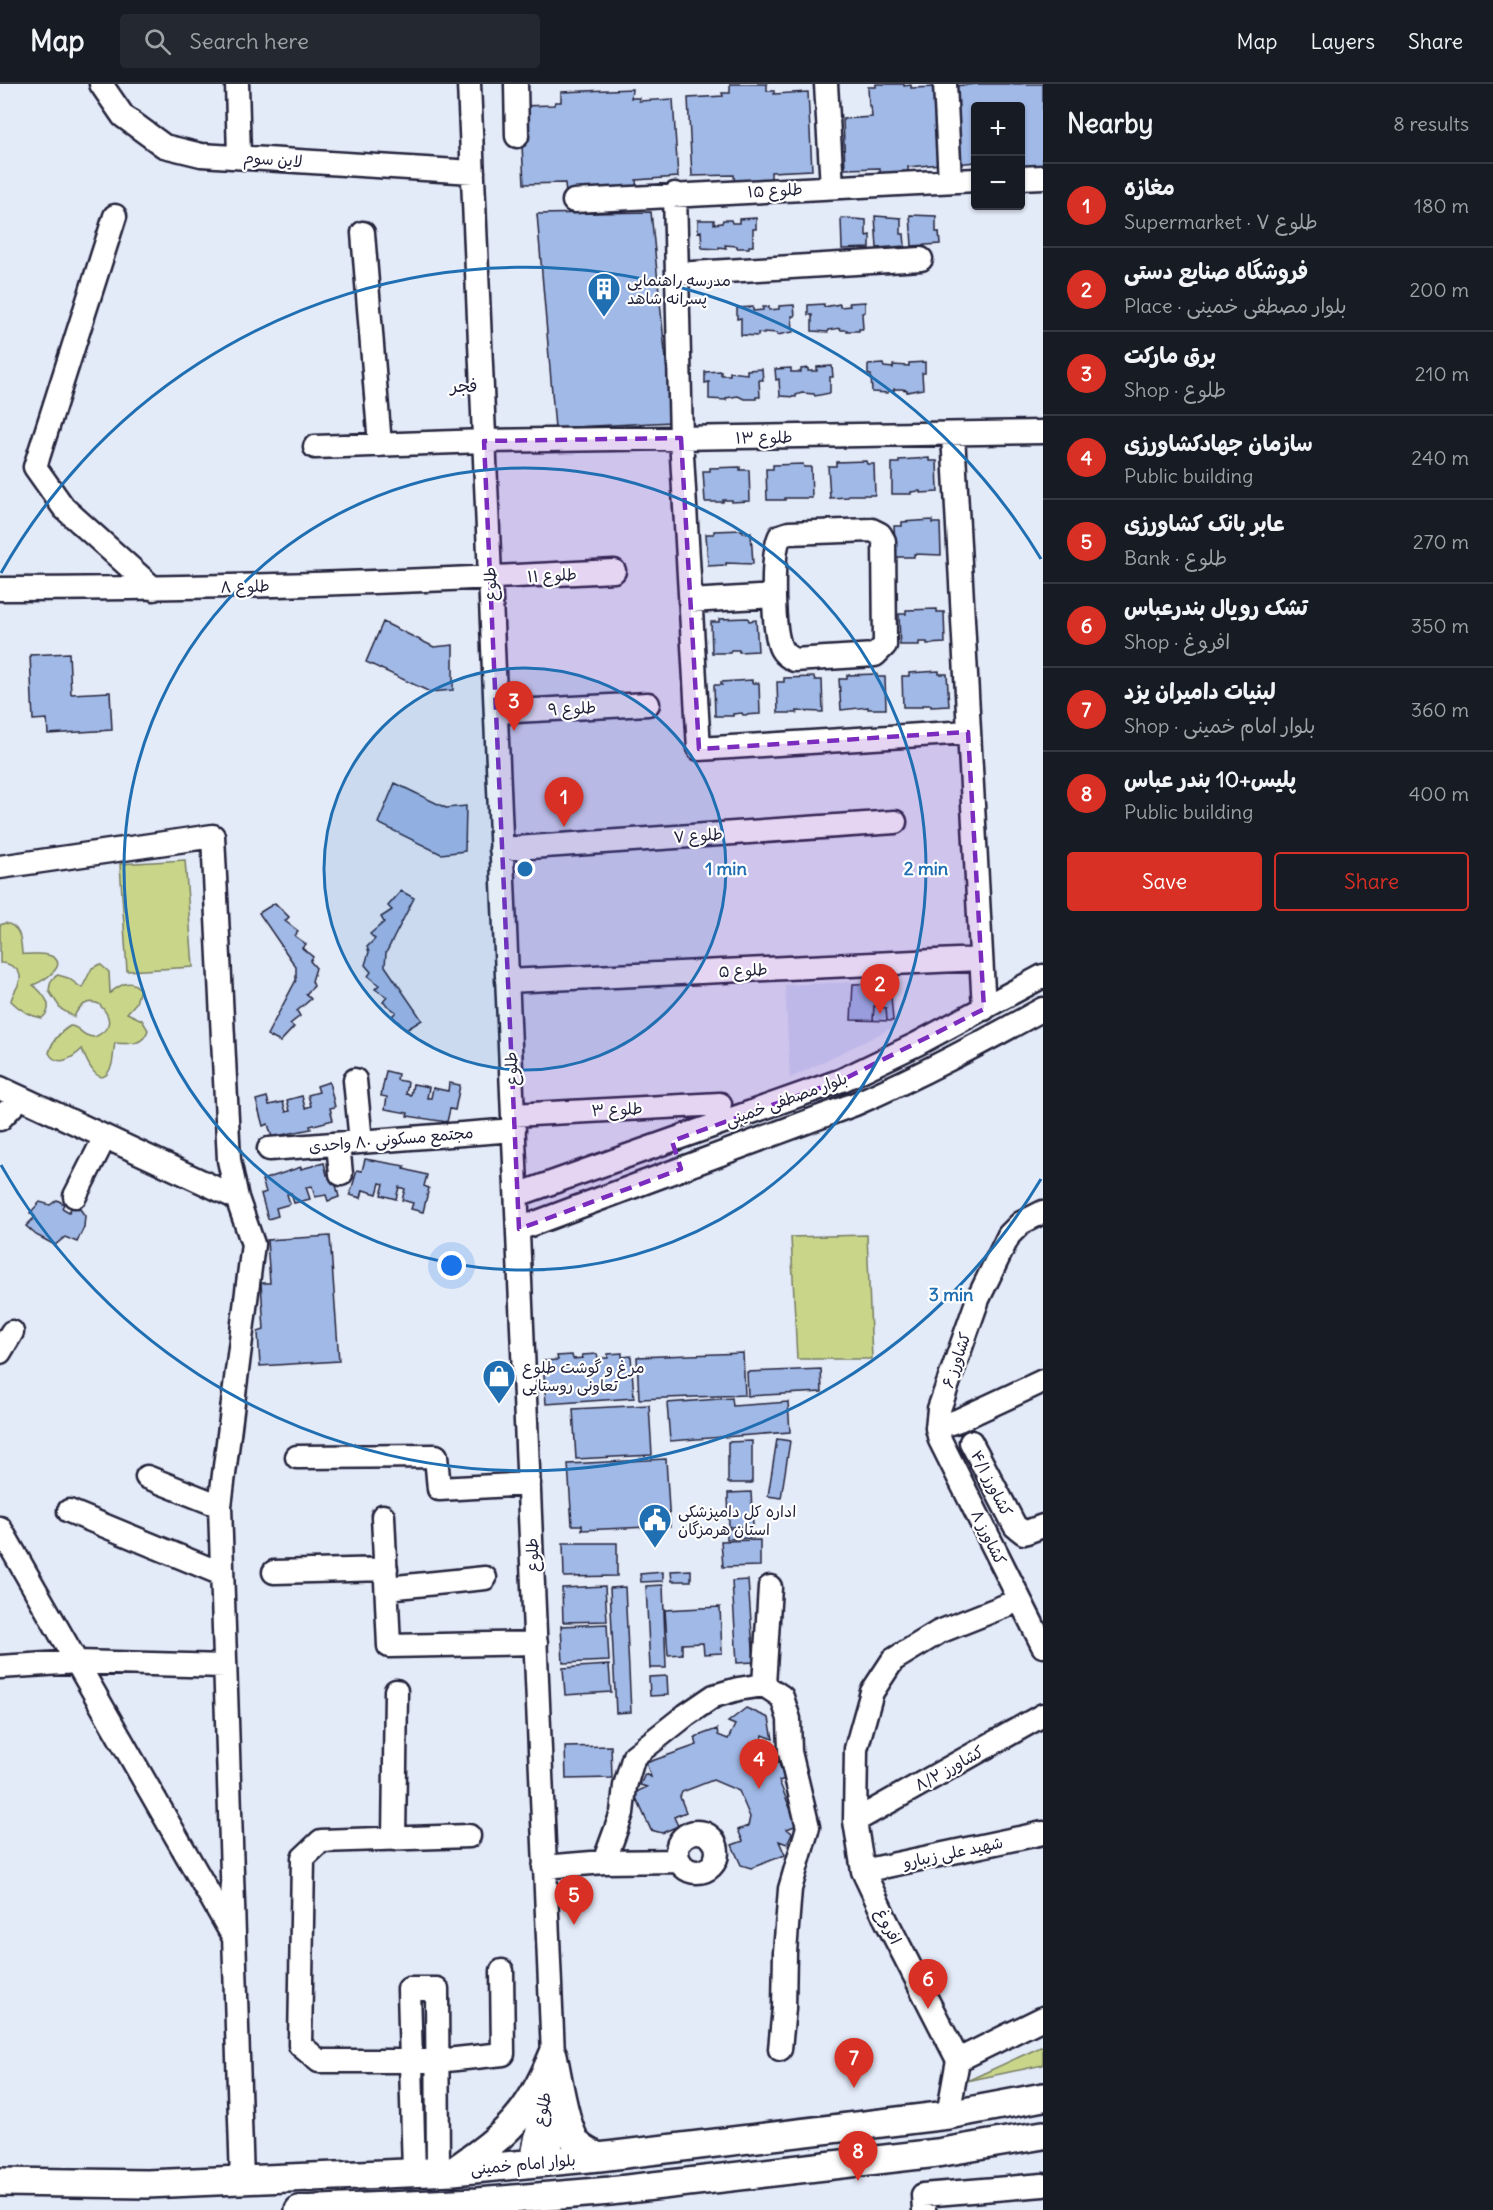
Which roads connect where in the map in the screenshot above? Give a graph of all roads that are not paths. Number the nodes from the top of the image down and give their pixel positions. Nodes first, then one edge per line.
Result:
1 (102, 84) edge
2 (237, 84) edge
3 (469, 84) edge
4 (516, 84) edge
5 (826, 84) edge
6 (945, 84) edge
7 (516, 136) dead end
8 (239, 157) junction
9 (473, 172) junction
10 (1043, 177) edge
11 (1025, 178) edge
12 (971, 180) edge
13 (950, 181) junction
14 (832, 187) junction
15 (675, 194) junction
16 (574, 201) dead end
17 (115, 216) dead end
18 (363, 233) dead end
19 (921, 259) dead end
20 (677, 274) junction
21 (1043, 432) edge
22 (953, 434) junction
23 (681, 438) junction
24 (484, 441) junction
25 (380, 445) junction
26 (315, 447) dead end
27 (614, 571) dead end
28 (490, 578) junction
29 (0, 589) edge
30 (154, 589) junction
31 (774, 596) junction
32 (690, 601) junction
33 (648, 704) dead end
34 (496, 712) junction
35 (968, 732) junction
36 (895, 822) dead end
37 (501, 849) junction
38 (0, 867) edge
39 (980, 959) junction
40 (1043, 976) edge
41 (507, 981) junction
42 (984, 1009) junction
43 (1043, 1009) edge
44 (355, 1080) dead end
45 (10, 1093) edge
46 (720, 1104) dead end
47 (0, 1119) edge
48 (514, 1122) junction
49 (105, 1137) junction
50 (672, 1141) junction
51 (349, 1143) junction
52 (269, 1149) dead end
53 (681, 1169) junction
54 (341, 1174) dead end
55 (517, 1195) junction
56 (75, 1196) dead end
57 (237, 1197) junction
58 (1043, 1212) edge
59 (519, 1229) junction
60 (12, 1332) dead end
61 (0, 1352) edge
62 (1043, 1381) edge
63 (937, 1428) junction
64 (971, 1442) dead end
65 (297, 1457) dead end
66 (147, 1477) dead end
67 (529, 1484) junction
68 (220, 1506) junction
69 (69, 1511) dead end
70 (383, 1516) dead end
71 (1043, 1526) edge
72 (0, 1528) edge
73 (274, 1572) dead end
74 (222, 1574) junction
75 (485, 1578) dead end
76 (386, 1579) junction
77 (770, 1587) dead end
78 (1020, 1600) junction
79 (536, 1642) junction
80 (1043, 1646) edge
81 (77, 1662) junction
82 (225, 1666) junction
83 (0, 1667) edge
84 (764, 1685) junction
85 (396, 1692) dead end
86 (1043, 1715) edge
87 (855, 1821) junction
88 (1043, 1833) edge
89 (470, 1836) dead end
90 (394, 1839) junction
91 (679, 1861) dead end
92 (604, 1862) junction
93 (544, 1867) junction
94 (863, 1871) junction
95 (234, 1939) junction
96 (502, 1971) dead end
97 (1043, 2018) edge
98 (780, 2049) dead end
99 (553, 2055) junction
100 (411, 2060) junction
101 (958, 2060) junction
102 (437, 2061) junction
103 (1043, 2097) edge
104 (948, 2115) junction
105 (1043, 2135) edge
106 (599, 2157) junction
107 (541, 2163) junction
108 (435, 2172) junction
109 (243, 2180) junction
110 (0, 2182) edge
111 (1043, 2185) edge
112 (646, 2187) junction
113 (535, 2201) edge
114 (439, 2203) junction
115 (299, 2210) edge
116 (484, 2210) edge
117 (616, 2210) edge
118 (924, 2210) edge

1 - 8 street, لاین سوم
2 - 8 street
3 - 9 street, طلوع
4 - 7 street
5 - 14 street
6 - 13 street
8 - 9 street, لاین سوم
9 - 24 street, طلوع
10 - 11 street
12 - 13 street, طلوع ۱۵
13 - 14 street, طلوع ۱۵
14 - 15 street, طلوع ۱۵
15 - 16 street, طلوع ۱۵
15 - 20 street
17 - 30 street
18 - 25 street
19 - 20 street
20 - 23 street
21 - 22 street, طلوع ۱۳
22 - 23 street, طلوع ۱۳
22 - 35 street
23 - 24 street, طلوع ۱۳
23 - 32 street
24 - 25 street, طلوع ۱۳
24 - 28 street, طلوع
25 - 26 street, طلوع ۱۳
27 - 28 street, طلوع ۱۱
28 - 30 street, طلوع ۸
28 - 34 street, طلوع
29 - 30 street, طلوع ۸
31 - 31 street
31 - 32 street
32 - 35 street
33 - 34 street, طلوع ۹
34 - 37 street, طلوع
35 - 39 street
36 - 37 street, طلوع ۷
37 - 41 street, طلوع
38 - 57 street
39 - 41 street, طلوع ۵
39 - 42 street
40 - 42 street, بلوار مصطفی خمینی
41 - 48 street, طلوع
42 - 50 street, بلوار مصطفی خمینی
43 - 53 street, بلوار مصطفی خمینی
44 - 51 street
45 - 47 street
45 - 49 street
46 - 48 street, طلوع ۳
48 - 51 street, مجتمع مسکونی ۸۰ واحدی
48 - 55 street, طلوع
49 - 56 street
49 - 57 street
50 - 53 street
50 - 55 street, بلوار مصطفی خمینی
51 - 52 street, مجتمع مسکونی ۸۰ واحدی
51 - 54 street
53 - 59 street, بلوار مصطفی خمینی
55 - 59 street, طلوع
57 - 68 street
58 - 63 street, کشاورز ۶
59 - 67 street, طلوع
60 - 61 street
62 - 63 street
63 - 78 street, کشاورز ۸
64 - 71 street, کشاورز ۴/۱
65 - 67 street
66 - 68 street
67 - 79 street, طلوع
68 - 74 street
69 - 74 street
70 - 76 street
72 - 81 street
73 - 76 street
74 - 82 street
75 - 76 street
76 - 79 street
77 - 84 street
78 - 80 street, کشاورز ۸
78 - 87 street, افروغ
79 - 93 street, طلوع
81 - 82 street
81 - 83 street
81 - 95 street
82 - 95 street
84 - 92 street
84 - 98 street
85 - 90 street
86 - 87 street, کشاورز ۸/۲
87 - 94 street, افروغ
88 - 94 street, شهید علی زیبارو
89 - 90 street
90 - 100 street
91 - 92 street
92 - 93 street
93 - 99 street, طلوع
94 - 101 street, افروغ
95 - 109 street
96 - 102 street
97 - 101 street
99 - 106 main road
99 - 107 street, طلوع
99 - 108 main road
100 - 102 street
100 - 102 street
100 - 108 street
101 - 104 street
102 - 108 street
103 - 104 main road, بلوار امام خمینی
104 - 106 main road, بلوار امام خمینی
105 - 112 main road, بلوار امام خمینی
106 - 107 main road, بلوار امام خمینی
107 - 108 main road, بلوار امام خمینی
107 - 113 main road
108 - 109 main road, بلوار امام خمینی
109 - 110 main road, بلوار امام خمینی
111 - 118 street
112 - 113 main road, بلوار امام خمینی
112 - 117 main road
113 - 114 main road, بلوار امام خمینی
114 - 115 main road, بلوار امام خمینی
114 - 116 main road

